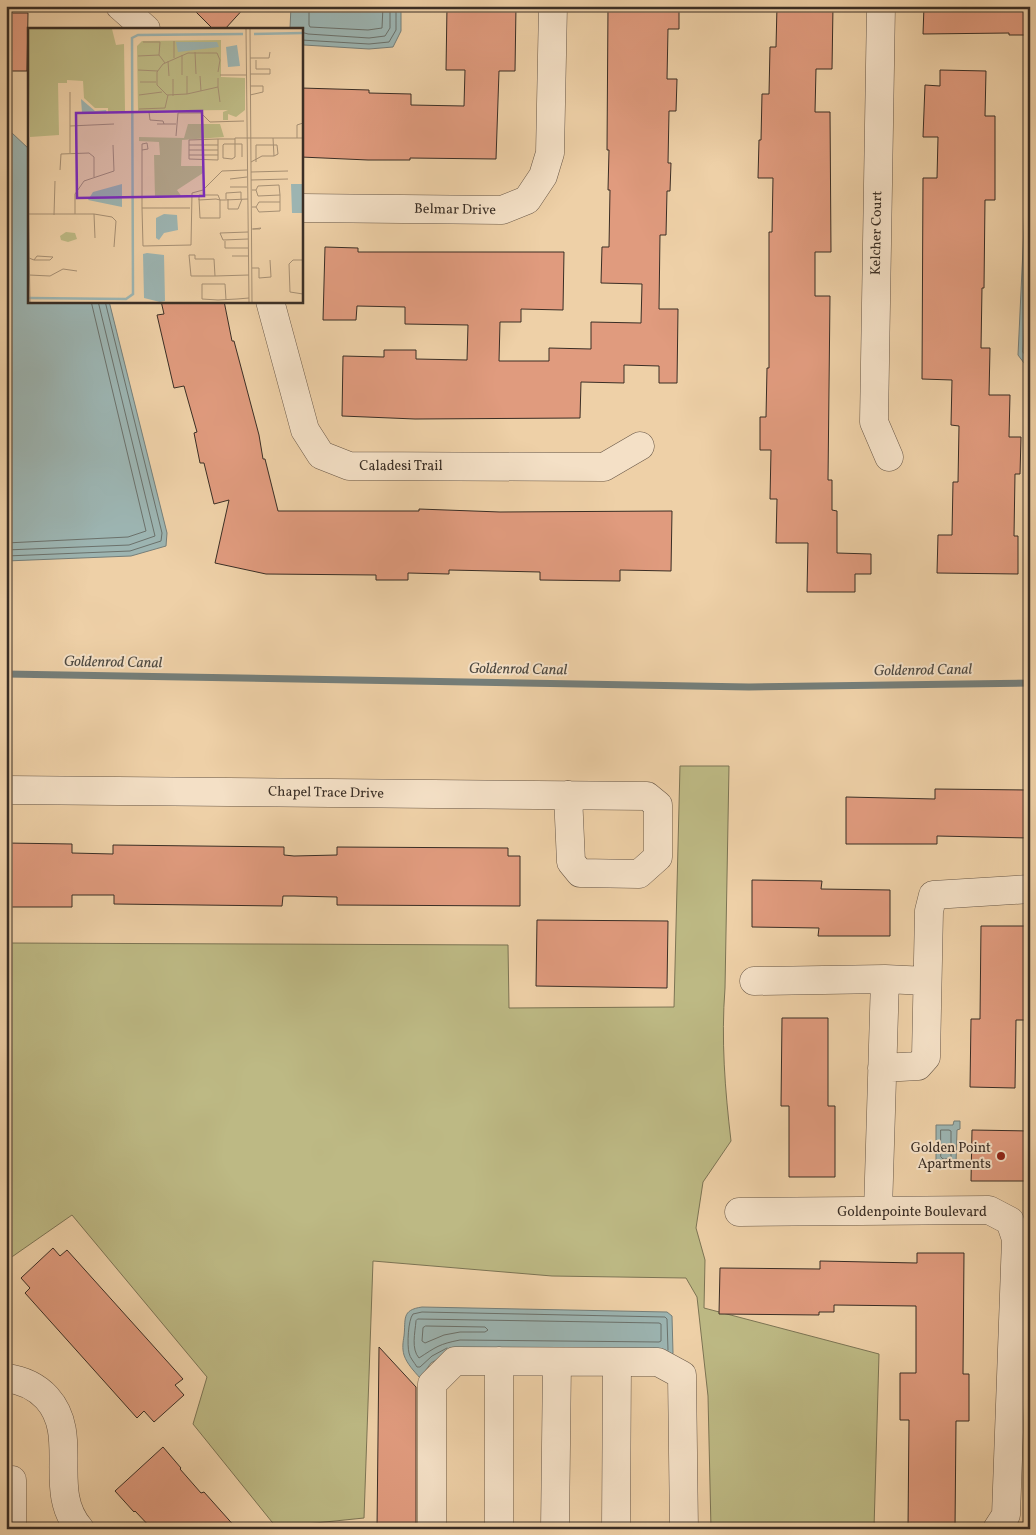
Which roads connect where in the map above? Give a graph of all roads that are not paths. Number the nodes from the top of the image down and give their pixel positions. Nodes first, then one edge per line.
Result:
1 (120, 6) edge
2 (553, 6) edge
3 (881, 6) edge
4 (145, 28) edge
5 (302, 208) edge
6 (270, 302) edge
7 (640, 446) dead end
8 (889, 457) dead end
9 (6, 790) edge
10 (568, 795) junction
11 (1030, 889) edge
12 (885, 979) junction
13 (754, 981) dead end
14 (927, 981) junction
15 (882, 1068) junction
16 (878, 1211) junction
17 (739, 1212) dead end
18 (499, 1361) junction
19 (557, 1362) junction
20 (617, 1362) junction
21 (6, 1378) edge
22 (6, 1480) edge
23 (70, 1524) edge
24 (12, 1529) edge
25 (432, 1529) edge
26 (498, 1529) edge
27 (555, 1529) edge
28 (616, 1529) edge
29 (684, 1529) edge
30 (997, 1529) edge

1 - 4 street
2 - 5 street, Belmar Drive
3 - 8 street, Kelcher Court
6 - 7 street, Caladesi Trail
9 - 10 street, Chapel Trace Drive
10 - 10 street, Chapel Trace Drive
11 - 14 street
12 - 13 street
12 - 14 street
12 - 15 street
14 - 15 street
15 - 16 street
16 - 17 street, Goldenpointe Boulevard
16 - 30 street, Goldenpointe Boulevard
18 - 19 street
18 - 25 street
18 - 26 street
19 - 20 street
19 - 27 street
20 - 28 street
20 - 29 street
21 - 23 street
22 - 24 street

